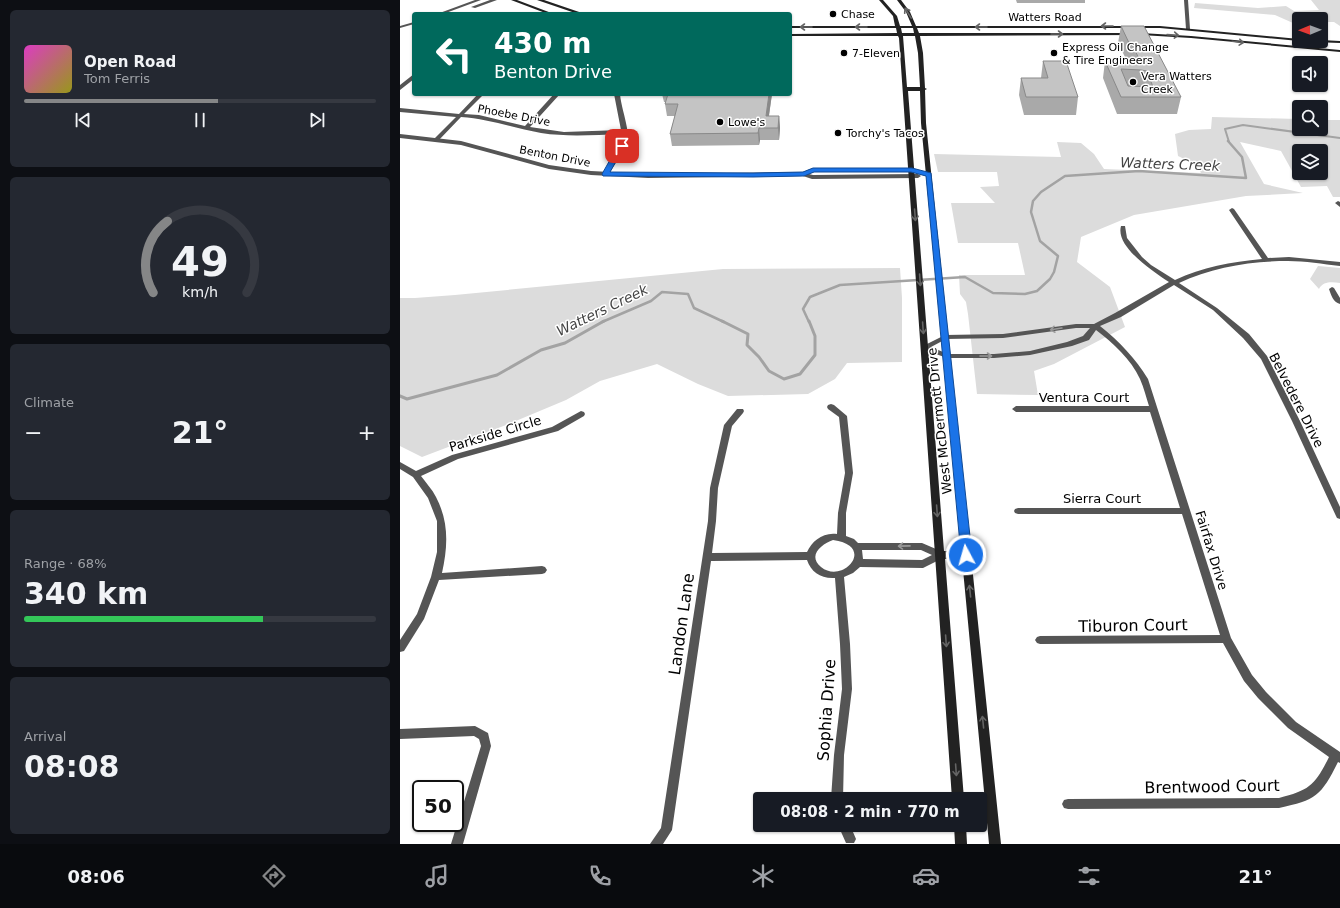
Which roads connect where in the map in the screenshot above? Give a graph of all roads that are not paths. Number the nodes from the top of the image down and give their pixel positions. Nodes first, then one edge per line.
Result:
1 (479, 0) edge
2 (494, 0) edge
3 (513, 0) edge
4 (539, 0) edge
5 (881, 0) edge
6 (899, 0) edge
7 (1186, 0) edge
8 (445, 12) edge
9 (460, 12) edge
10 (546, 12) edge
11 (577, 12) edge
12 (412, 24) edge
13 (400, 27) edge
14 (792, 27) edge
15 (899, 27) junction
16 (915, 27) junction
17 (1016, 27) junction
18 (412, 29) edge
19 (1188, 29) junction
20 (400, 33) edge
21 (917, 34) junction
22 (1018, 34) junction
23 (792, 35) edge
24 (901, 35) junction
25 (1292, 39) edge
26 (1328, 42) edge
27 (1340, 42) edge
28 (1340, 51) edge
29 (412, 78) edge
30 (400, 88) edge
31 (906, 89) junction
32 (924, 89) junction
33 (479, 96) edge
34 (555, 96) edge
35 (617, 96) edge
36 (400, 110) edge
37 (459, 115) junction
38 (526, 128) junction
39 (624, 132) junction
40 (400, 136) edge
41 (436, 140) junction
42 (912, 173) junction
43 (606, 174) junction
44 (929, 175) junction
45 (1232, 210) dead end
46 (1123, 227) dead end
47 (1266, 260) junction
48 (1340, 264) edge
49 (1173, 282) junction
50 (1332, 289) dead end
51 (1340, 302) edge
52 (1094, 326) junction
53 (945, 336) junction
54 (925, 347) junction
55 (947, 356) junction
56 (831, 406) dead end
57 (1016, 409) dead end
58 (1153, 409) junction
59 (740, 411) dead end
60 (581, 414) dead end
61 (400, 465) edge
62 (416, 475) junction
63 (1018, 511) dead end
64 (1186, 511) junction
65 (1340, 516) edge
66 (841, 537) junction
67 (857, 547) junction
68 (940, 555) junction
69 (966, 555) junction
70 (810, 556) junction
71 (706, 557) junction
72 (857, 563) junction
73 (542, 570) dead end
74 (839, 575) junction
75 (436, 577) junction
76 (1226, 639) junction
77 (1040, 640) dead end
78 (400, 648) edge
79 (400, 734) edge
80 (1338, 757) edge
81 (838, 792) edge
82 (957, 792) edge
83 (1068, 804) dead end
84 (847, 832) edge
85 (960, 832) edge
86 (850, 839) dead end
87 (457, 844) edge
88 (656, 844) edge
89 (961, 844) edge
90 (995, 844) edge

1 - 8 street
2 - 9 street
3 - 10 main road
4 - 11 main road
5 - 15 main road, West McDermott Drive
16 -> 6 main road, West McDermott Drive
7 - 19 street
12 - 13 street
15 -> 14 main road, Watters Road
15 - 16 main road, Watters Road
15 - 24 main road, West McDermott Drive
17 -> 16 main road, Watters Road
16 - 21 main road, West McDermott Drive
19 -> 17 main road, Watters Road
17 - 22 street
18 - 20 street
19 - 25 main road, Watters Road
21 - 22 main road
21 - 24 main road
21 - 32 main road, West McDermott Drive
22 -> 28 main road
23 - 24 main road
24 - 31 main road, West McDermott Drive
26 - 27 main road
29 - 30 street
31 - 32 main road
31 - 42 main road, West McDermott Drive
32 - 44 main road, West McDermott Drive
33 - 37 street
34 - 38 street
35 - 39 street
36 - 37 street, Phoebe Drive
37 - 38 street, Phoebe Drive
37 - 41 street
38 - 39 street, Phoebe Drive
39 - 43 street
40 - 41 street, Benton Drive
41 - 43 street, Benton Drive
42 - 43 street, Benton Drive
42 - 44 street, Benton Drive
42 -> 54 main road, West McDermott Drive
44 - 53 main road, West McDermott Drive
45 - 47 street
46 - 49 street, Belvedere Drive
47 - 48 street
47 - 49 street
49 - 52 street
49 - 65 street, Belvedere Drive
50 - 51 street
52 -> 53 street
55 -> 52 street
52 - 58 street, Fairfax Drive
53 - 54 street
53 - 55 main road, West McDermott Drive
54 - 55 street
54 -> 68 main road, West McDermott Drive
55 - 69 main road, West McDermott Drive
56 - 66 street
57 - 58 street, Ventura Court
58 - 64 street, Fairfax Drive
59 - 71 street, Landon Lane
60 - 62 street, Parkside Circle
61 - 62 street
62 - 75 street
63 - 64 street, Sierra Court
64 - 76 street, Fairfax Drive
66 - 67 street
66 - 70 street
68 -> 67 street
67 - 72 street
68 - 69 main road
68 - 72 street
68 -> 82 main road, West McDermott Drive
90 -> 69 main road, West McDermott Drive
70 - 71 street
70 - 74 street
71 - 88 street, Landon Lane
72 - 74 street
73 - 75 street
74 - 81 street, Sophia Drive
75 - 78 street
76 - 77 street, Tiburon Court
76 - 80 street, Fairfax Drive
79 - 87 street
80 - 83 street, Brentwood Court
84 - 86 street
85 - 89 main road

